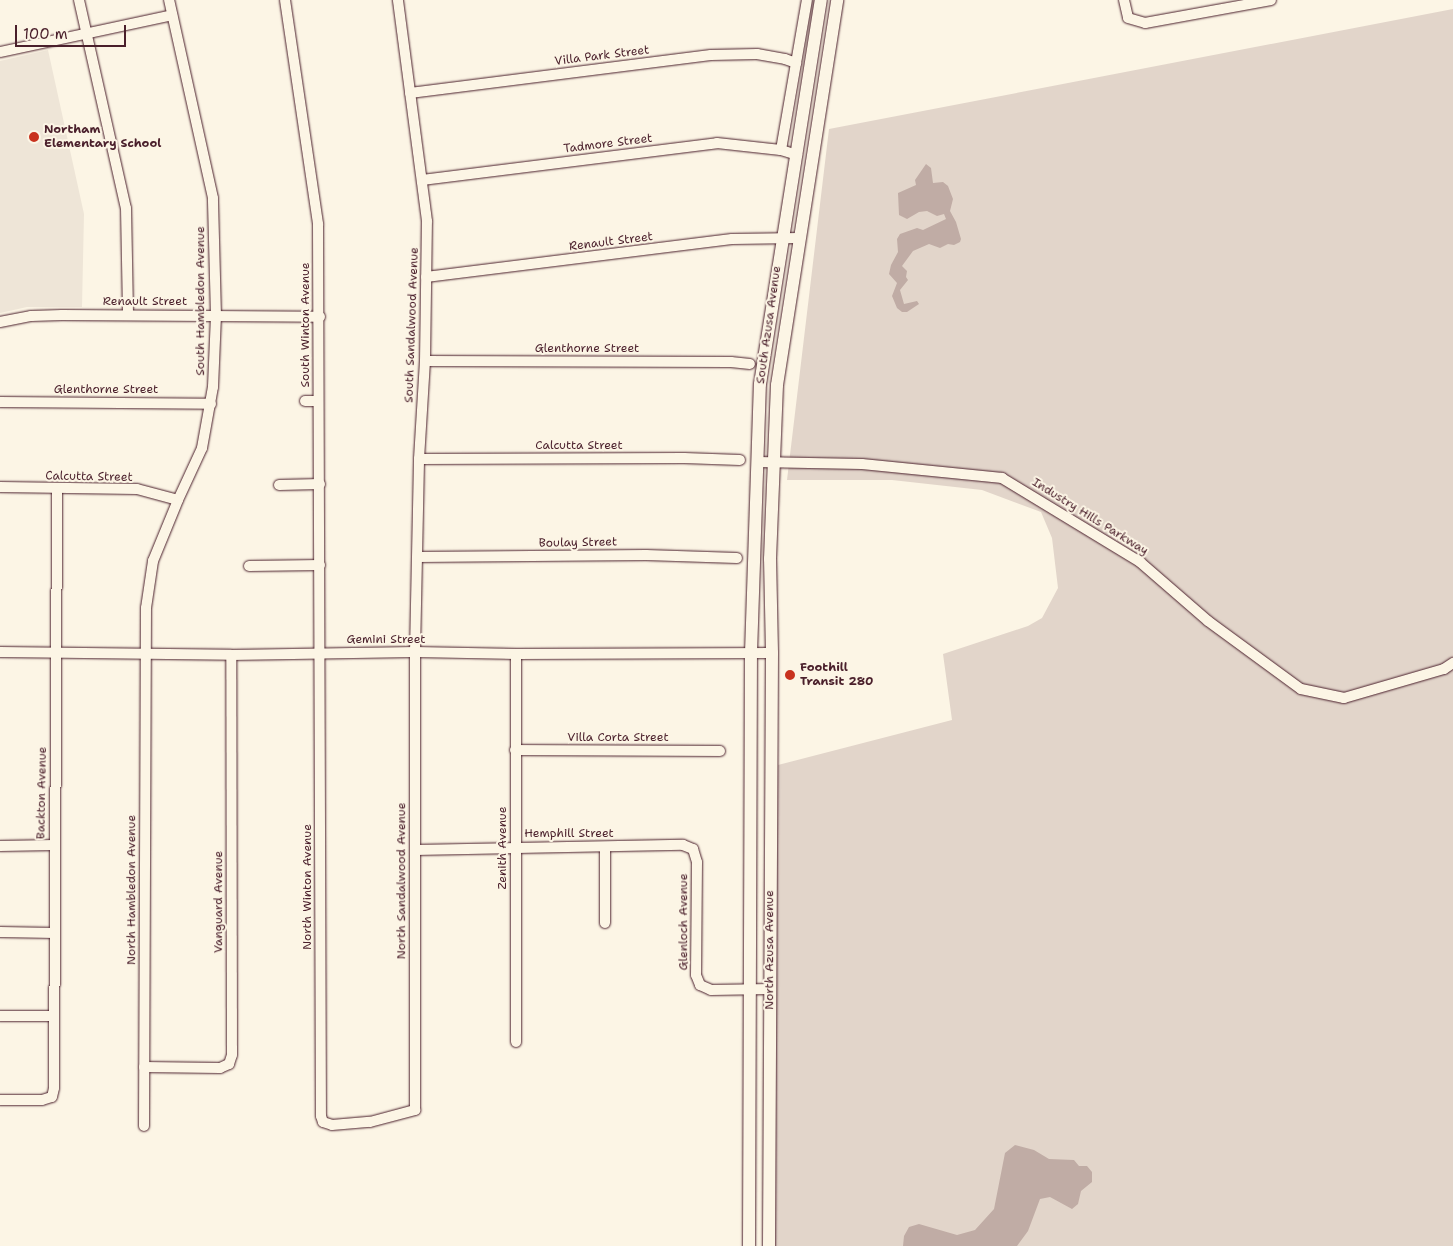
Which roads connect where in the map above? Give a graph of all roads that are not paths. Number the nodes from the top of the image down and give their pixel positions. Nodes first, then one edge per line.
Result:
1 (79, 0) edge
2 (169, 0) edge
3 (285, 0) edge
4 (398, 0) edge
5 (807, 0) edge
6 (821, 0) edge
7 (837, 0) edge
8 (1124, 0) edge
9 (1271, 0) edge
10 (172, 15) junction
11 (817, 26) junction
12 (833, 28) junction
13 (86, 33) junction
14 (0, 51) edge
15 (796, 63) junction
16 (410, 93) junction
17 (780, 150) junction
18 (797, 155) junction
19 (422, 180) junction
20 (782, 237) junction
21 (799, 238) junction
22 (426, 277) junction
23 (128, 314) junction
24 (216, 316) junction
25 (320, 316) junction
26 (0, 322) edge
27 (425, 362) junction
28 (750, 364) dead end
29 (305, 401) dead end
30 (318, 401) junction
31 (0, 402) edge
32 (211, 404) junction
33 (419, 459) junction
34 (740, 460) dead end
35 (757, 462) junction
36 (775, 462) junction
37 (320, 484) junction
38 (279, 485) dead end
39 (0, 487) edge
40 (57, 489) junction
41 (178, 500) junction
42 (418, 557) junction
43 (738, 558) dead end
44 (320, 565) junction
45 (249, 566) dead end
46 (0, 652) edge
47 (321, 652) junction
48 (415, 652) junction
49 (57, 653) junction
50 (772, 653) junction
51 (146, 654) junction
52 (516, 654) junction
53 (751, 654) junction
54 (231, 655) junction
55 (1453, 663) edge
56 (751, 720) junction
57 (515, 750) junction
58 (720, 751) dead end
59 (772, 755) junction
60 (54, 845) junction
61 (0, 846) edge
62 (516, 846) junction
63 (605, 847) junction
64 (693, 848) joint
65 (414, 850) junction
66 (605, 924) dead end
67 (0, 932) edge
68 (55, 932) junction
69 (751, 989) junction
70 (770, 989) junction
71 (0, 1016) edge
72 (54, 1016) junction
73 (516, 1042) dead end
74 (144, 1067) junction
75 (0, 1100) edge
76 (415, 1110) joint
77 (144, 1126) dead end
78 (749, 1246) edge
79 (769, 1246) edge

1 - 13 street
2 - 10 street, South Hambledon Avenue
3 - 25 street, South Winton Avenue
4 - 16 street, South Sandalwood Avenue
5 - 15 street
6 - 11 main road, South Azusa Avenue
7 - 12 main road, South Azusa Avenue
8 - 9 street
10 - 13 street
10 - 24 street, South Hambledon Avenue
11 - 12 main road
11 - 18 main road, South Azusa Avenue
12 - 21 main road, South Azusa Avenue
13 - 14 street
13 - 23 street
15 - 16 street, Villa Park Street
15 - 17 street
16 - 19 street, South Sandalwood Avenue
17 - 18 street, Tadmore Street
17 - 19 street, Tadmore Street
18 - 20 main road, South Azusa Avenue
19 - 22 street, South Sandalwood Avenue
20 - 21 street, Renault Street
20 - 22 street, Renault Street
20 - 35 main road, South Azusa Avenue
21 - 36 main road, South Azusa Avenue
22 - 27 street, South Sandalwood Avenue
23 - 24 street, Renault Street
23 - 26 street, Renault Street
24 - 25 street, Renault Street
24 - 32 street, South Hambledon Avenue
25 - 30 street, South Winton Avenue
27 - 28 street, Glenthorne Street
27 - 33 street, South Sandalwood Avenue
29 - 30 street
30 - 37 street, South Winton Avenue
31 - 32 street, Glenthorne Street
32 - 41 street, South Hambledon Avenue
33 - 34 street, Calcutta Street
33 - 42 street, South Sandalwood Avenue
35 - 36 street, Industry Hills Parkway
35 - 53 main road, South Azusa Avenue
36 - 50 main road, South Azusa Avenue
36 - 55 street, Industry Hills Parkway
37 - 38 street
37 - 44 street, South Winton Avenue
39 - 40 street, Calcutta Street
40 - 41 street, Calcutta Street
40 - 49 street, Backton Avenue
41 - 51 street, South Hambledon Avenue
42 - 43 street, Boulay Street
42 - 48 street, South Sandalwood Avenue
44 - 45 street
44 - 47 street, South Winton Avenue
46 - 49 street, Gemini Street
47 - 48 street, Gemini Street
47 - 54 street, Gemini Street
47 - 76 street, North Winton Avenue
48 - 52 street, Gemini Street
48 - 65 street, North Sandalwood Avenue
49 - 51 street, Gemini Street
49 - 60 street, Backton Avenue
50 - 53 street, Gemini Street
50 - 59 main road, North Azusa Avenue
51 - 54 street, Gemini Street
51 - 74 street, North Hambledon Avenue
52 - 53 street, Gemini Street
52 - 57 street, Zenith Avenue
53 - 56 main road, North Azusa Avenue
54 - 74 street, Vanguard Avenue
56 - 59 main road
56 - 69 main road, North Azusa Avenue
57 - 58 street, Villa Corta Street
57 - 62 street, Zenith Avenue
59 - 70 main road, North Azusa Avenue
60 - 61 street
60 - 68 street, Backton Avenue
62 - 63 street, Hemphill Street
62 - 65 street, Hemphill Street
62 - 73 street, Zenith Avenue
63 - 64 street, Hemphill Street
63 - 66 street
64 - 69 street, Glenloch Avenue
65 - 76 street, North Sandalwood Avenue
67 - 68 street
68 - 72 street, Backton Avenue
69 - 70 street, Glenloch Avenue
69 - 78 main road, North Azusa Avenue
70 - 79 main road, North Azusa Avenue
71 - 72 street
72 - 75 street, Backton Avenue
74 - 77 street, North Hambledon Avenue

